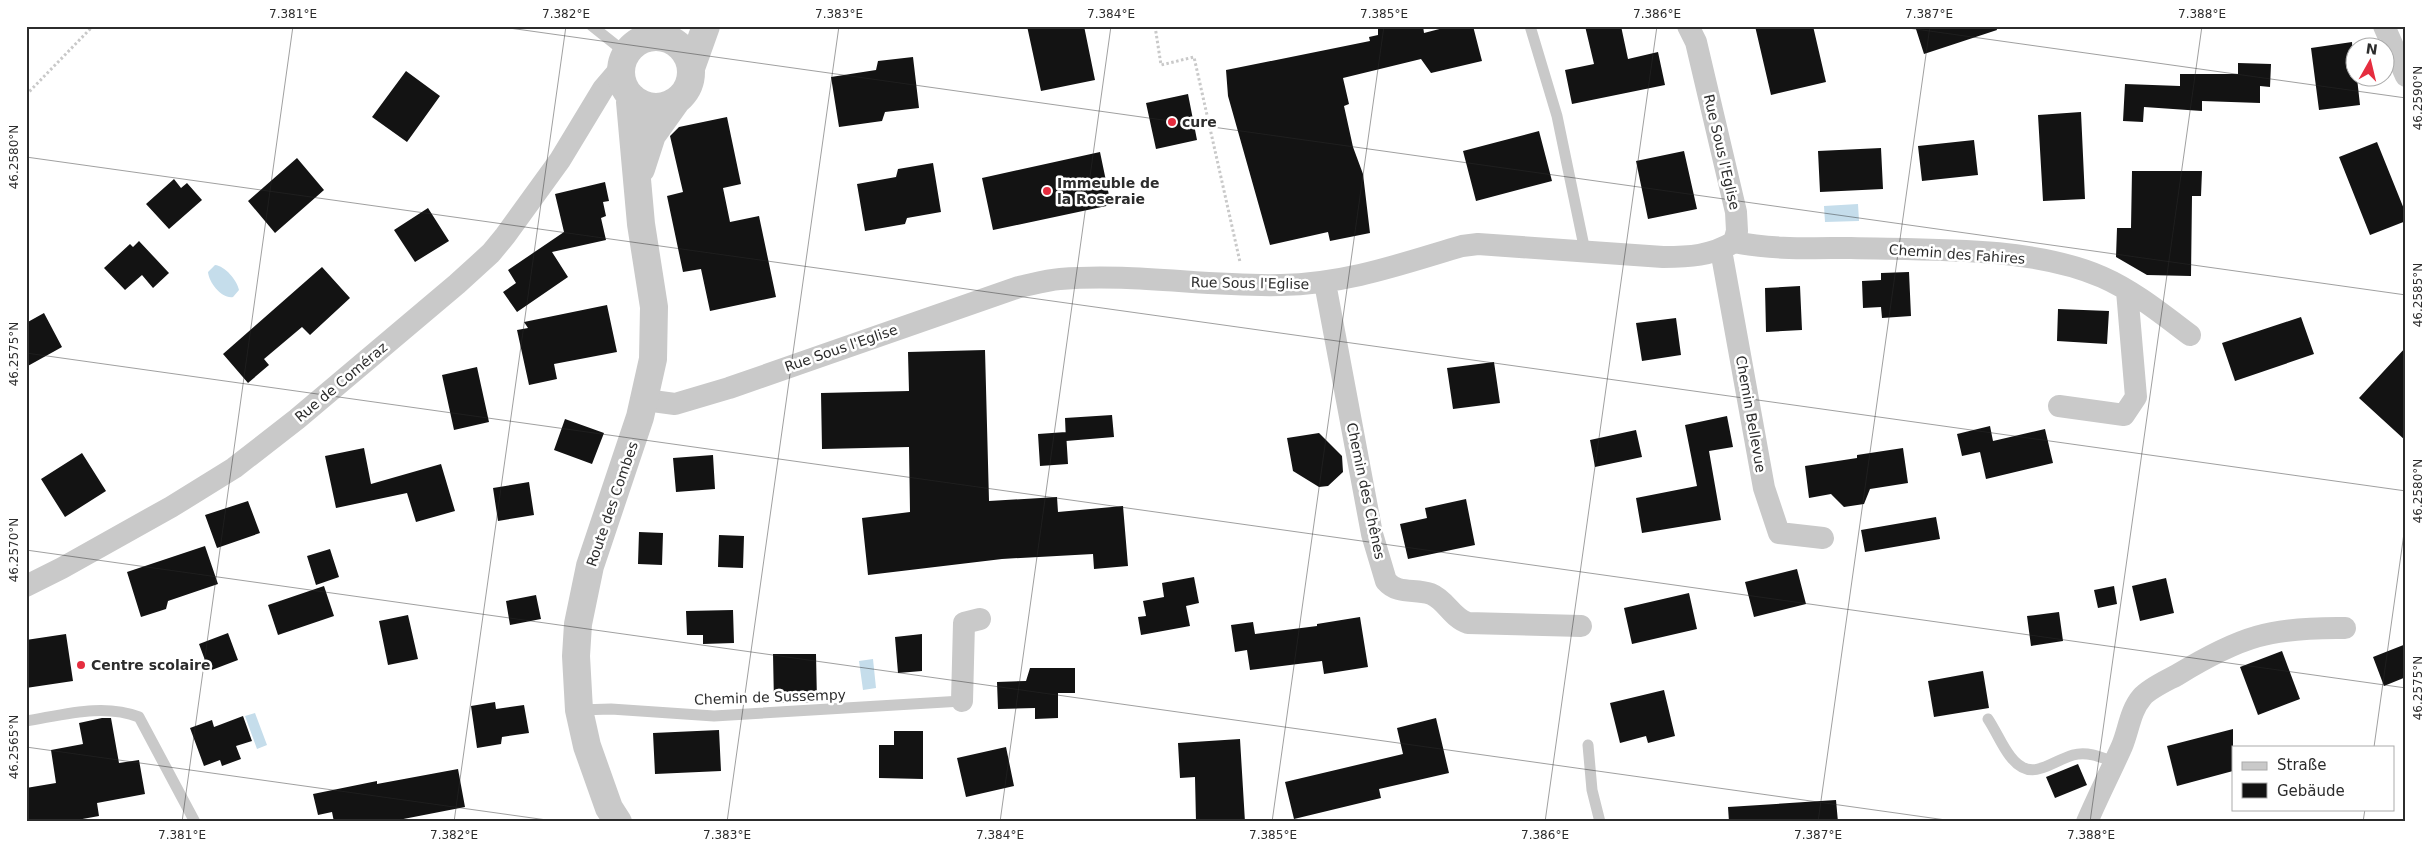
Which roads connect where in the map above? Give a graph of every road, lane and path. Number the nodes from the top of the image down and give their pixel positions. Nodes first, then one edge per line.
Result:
1 (93, 26) edge
2 (592, 26) edge
3 (706, 26) edge
4 (1154, 26) edge
5 (1530, 26) edge
6 (1688, 26) edge
7 (2384, 26) edge
8 (666, 32) edge
9 (624, 60) junction
10 (691, 68) junction
11 (2406, 76) edge
12 (26, 95) edge
13 (632, 100) junction
14 (677, 100) junction
15 (593, 107) junction
16 (639, 180) junction
17 (1728, 246) junction
18 (1585, 251) junction
19 (1325, 283) junction
20 (1245, 285) junction
21 (2127, 291) junction
22 (2190, 335) dead end
23 (645, 400) junction
24 (2059, 406) dead end
25 (1823, 538) dead end
26 (26, 586) edge
27 (980, 619) dead end
28 (1581, 626) dead end
29 (2345, 628) dead end
30 (962, 701) joint
31 (579, 710) junction
32 (1988, 719) dead end
33 (26, 721) edge
34 (1588, 745) dead end
35 (2114, 762) junction
36 (195, 822) edge
37 (618, 822) edge
38 (1600, 822) edge
39 (2087, 822) edge

1 - 12 path
2 - 9 lane
3 - 10 street, Route des Combes
4 - 20 path
5 - 18 lane
6 - 17 street, Rue Sous l'Eglise
7 - 11 street
8 - 9 street
8 - 10 street
9 - 13 street, Route des Combes
9 - 15 street, Rue de Coméraz
10 - 14 street, Route des Combes
13 - 14 street
13 - 15 street
13 - 16 street, Route des Combes
14 - 16 street, Route des Combes
15 - 26 street, Rue de Coméraz
16 - 23 street, Route des Combes
17 - 18 street, Rue Sous l'Eglise
17 - 21 street, Chemin des Fahires
17 - 25 street, Chemin Bellevue
18 - 19 street, Rue Sous l'Eglise
19 - 20 street, Rue Sous l'Eglise
19 - 28 street, Chemin des Chênes
20 - 23 street, Rue Sous l'Eglise
21 - 22 street, Chemin des Fahires
21 - 24 street
23 - 31 street, Route des Combes
27 - 30 street
29 - 35 street
30 - 31 lane, Chemin de Sussempy
31 - 37 street, Route des Combes
32 - 35 lane
33 - 36 lane
34 - 38 lane
35 - 39 street

